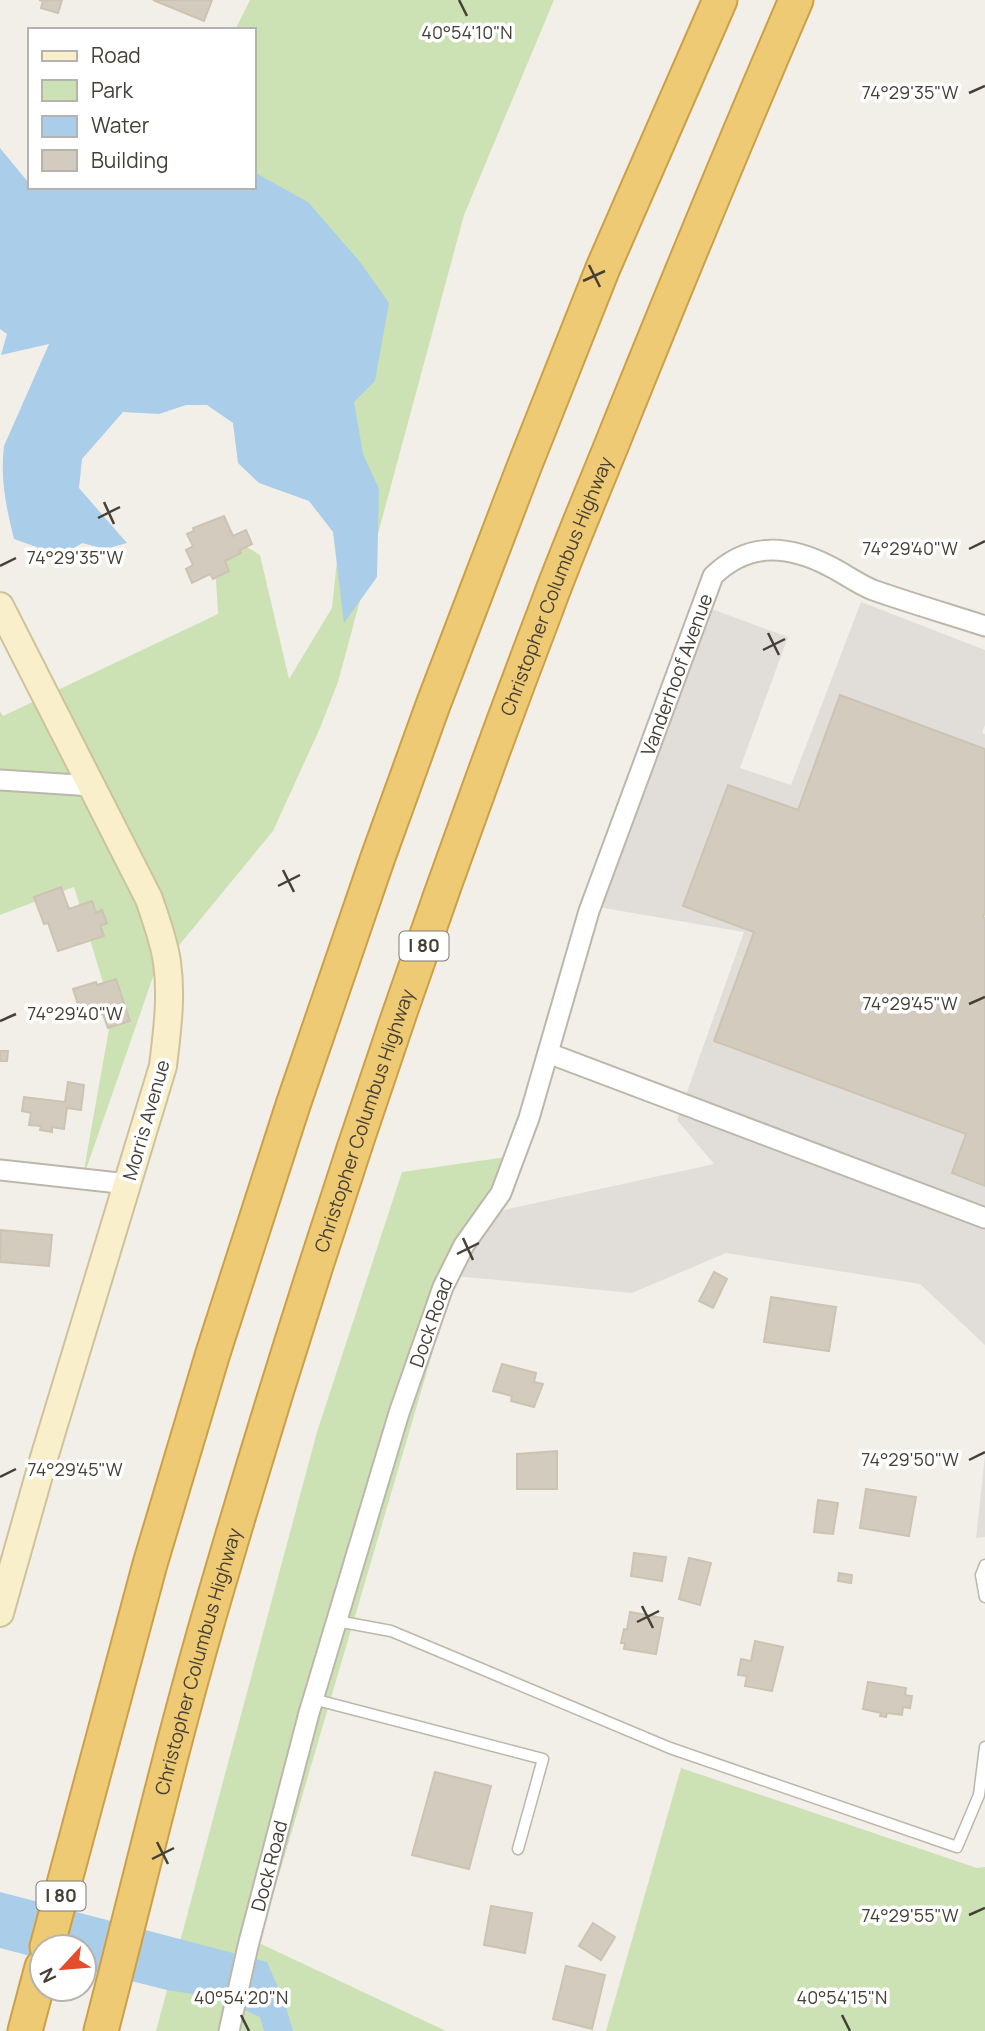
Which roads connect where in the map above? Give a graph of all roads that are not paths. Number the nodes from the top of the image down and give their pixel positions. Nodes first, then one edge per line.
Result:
1 (720, 0) edge
2 (796, 0) edge
3 (0, 606) edge
4 (985, 626) edge
5 (0, 780) edge
6 (93, 786) junction
7 (548, 1053) junction
8 (0, 1170) edge
9 (128, 1184) junction
10 (985, 1218) edge
11 (985, 1565) edge
12 (985, 1597) edge
13 (0, 1613) edge
14 (337, 1621) junction
15 (313, 1699) junction
16 (985, 1747) edge
17 (518, 1849) dead end
18 (51, 1933) edge
19 (32, 2003) edge
20 (231, 2024) edge
21 (26, 2026) edge
22 (101, 2031) edge

1 - 18 highway, I 80
2 - 22 highway, Christopher Columbus Highway / I 80
3 - 6 street, Morris Avenue
4 - 7 street, Vanderhoof Avenue
5 - 6 street
6 - 9 street, Morris Avenue
7 - 10 street
7 - 14 street, Dock Road
8 - 9 street
9 - 13 street, Morris Avenue
11 - 12 lane
14 - 15 street, Dock Road
14 - 16 lane
15 - 17 lane
15 - 20 street, Dock Road
19 - 21 highway

